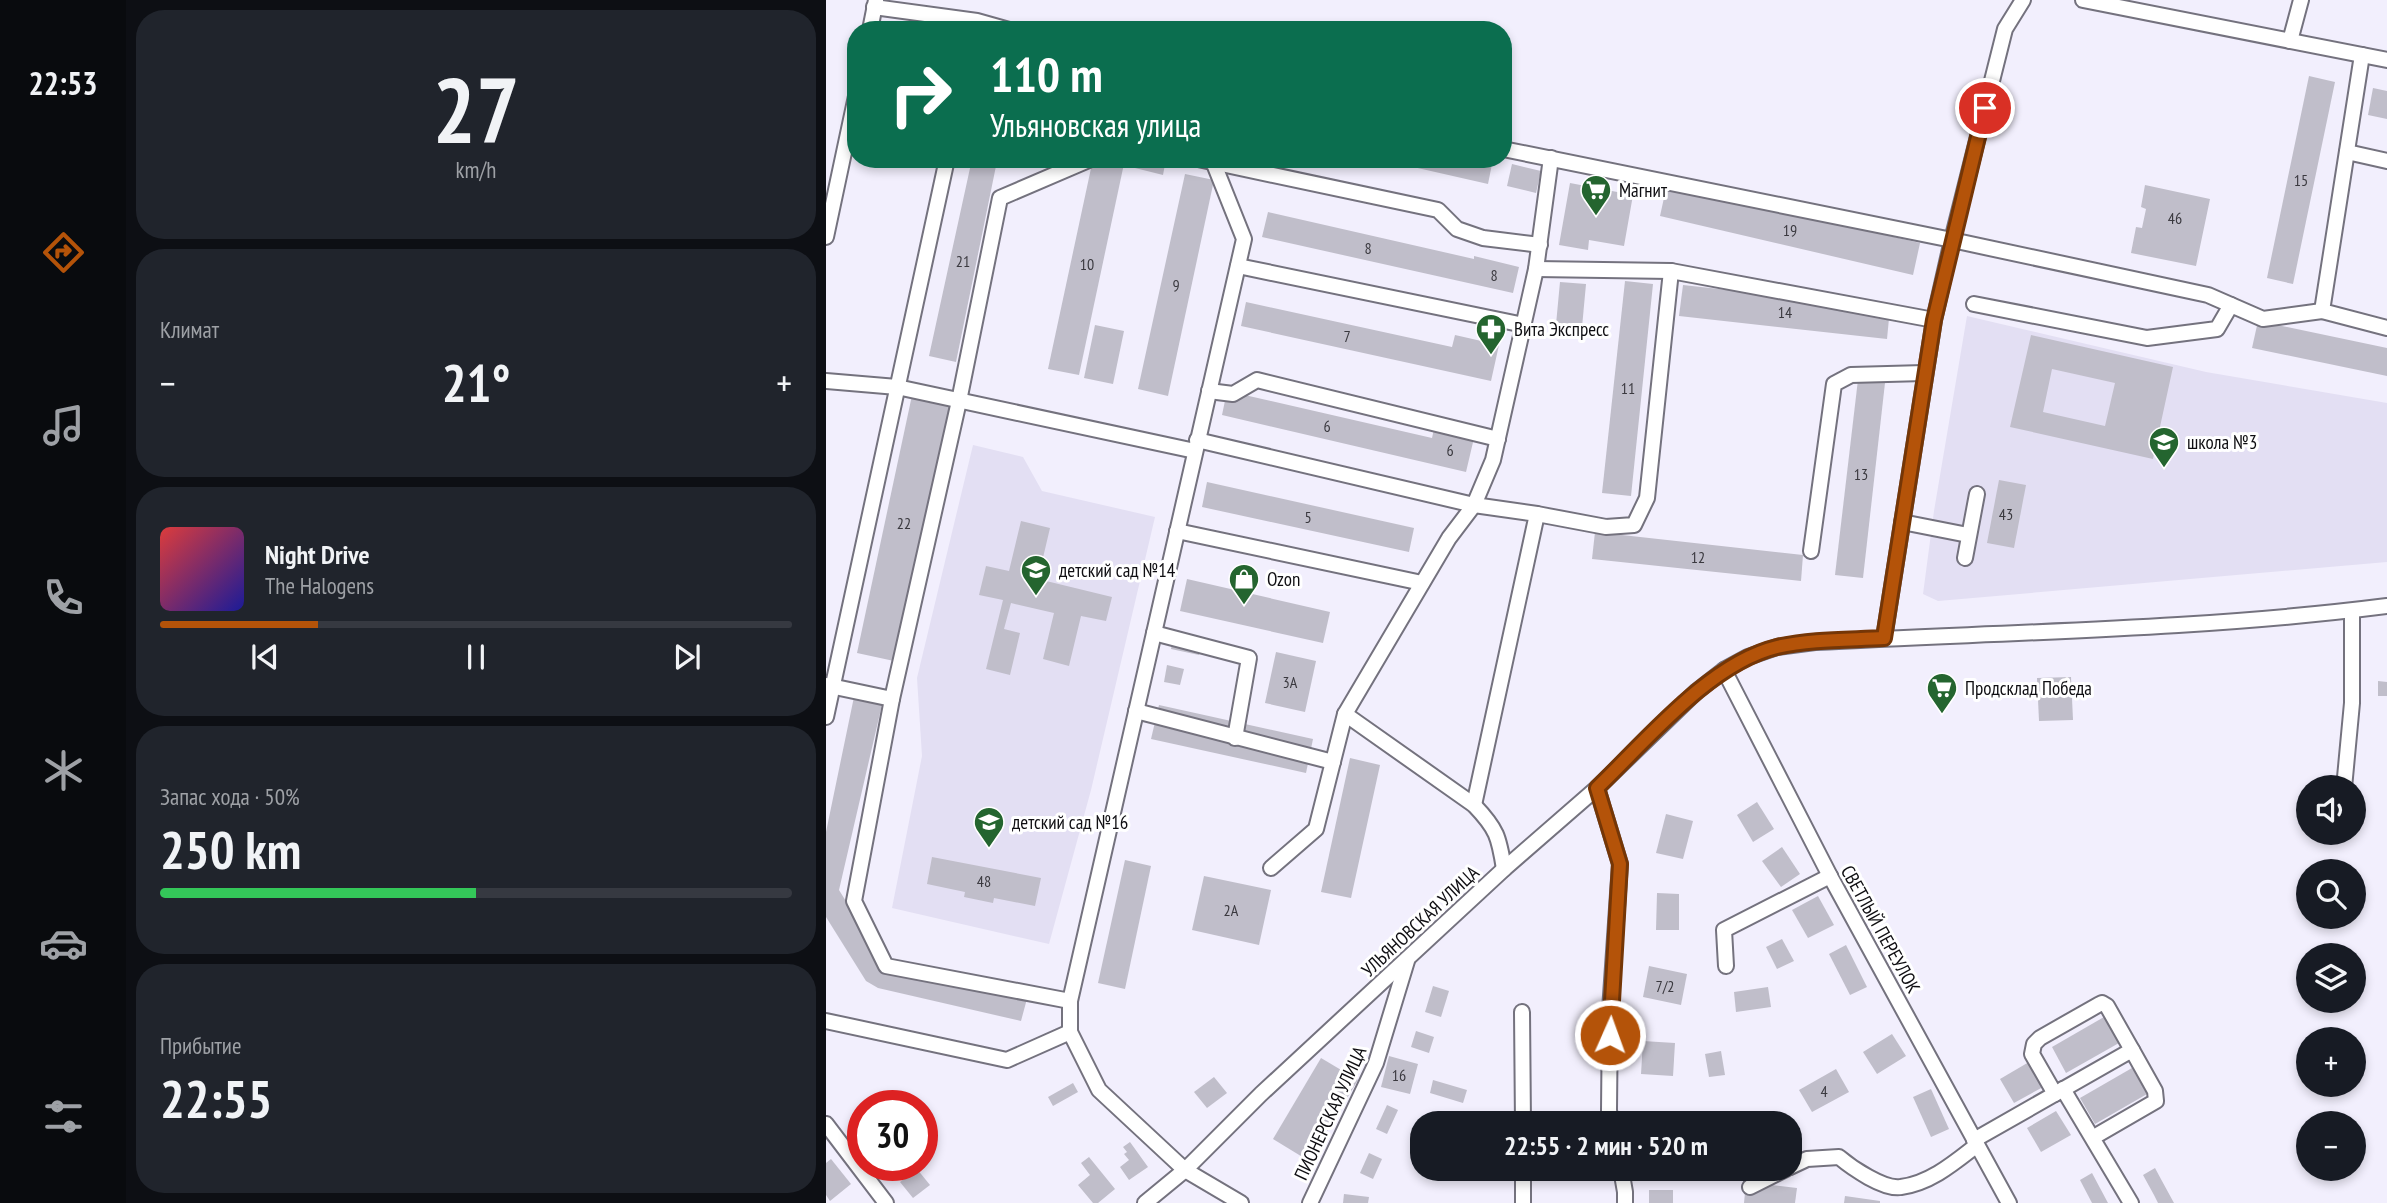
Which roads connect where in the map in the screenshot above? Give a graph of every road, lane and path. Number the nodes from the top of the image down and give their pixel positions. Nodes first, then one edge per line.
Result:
1 (2023, 0) edge
2 (2083, 0) edge
3 (2301, 0) edge
4 (875, 4) edge
5 (957, 21) edge
6 (2290, 41) junction
7 (2362, 55) junction
8 (2387, 60) edge
9 (847, 138) edge
10 (1512, 151) edge
11 (2347, 152) junction
12 (1551, 158) junction
13 (2387, 161) edge
14 (945, 168) edge
15 (1070, 168) edge
16 (1211, 168) edge
17 (1244, 168) edge
18 (826, 237) edge
19 (1952, 240) junction
20 (1540, 245) junction
21 (1238, 266) junction
22 (1536, 269) junction
23 (1671, 271) junction
24 (1974, 304) dead end
25 (2231, 305) junction
26 (2322, 311) junction
27 (1934, 320) junction
28 (1524, 325) junction
29 (2387, 328) edge
30 (1924, 373) junction
31 (826, 381) edge
32 (897, 387) junction
33 (1209, 391) junction
34 (959, 401) junction
35 (1498, 439) junction
36 (1196, 446) junction
37 (1977, 494) dead end
38 (1474, 505) junction
39 (1537, 514) junction
40 (1902, 522) junction
41 (1177, 531) junction
42 (1968, 535) junction
43 (1811, 551) dead end
44 (1965, 558) dead end
45 (1422, 583) junction
46 (2387, 606) edge
47 (2352, 611) junction
48 (1154, 633) junction
49 (1884, 638) junction
50 (1724, 670) junction
51 (830, 686) edge
52 (892, 699) junction
53 (1136, 711) junction
54 (1345, 714) junction
55 (826, 717) edge
56 (1235, 738) junction
57 (1333, 762) junction
58 (2345, 775) edge
59 (1597, 788) junction
60 (1474, 806) junction
61 (1271, 868) dead end
62 (1504, 869) junction
63 (1830, 876) junction
64 (1408, 958) junction
65 (1726, 966) dead end
66 (1070, 1001) junction
67 (1521, 1012) dead end
68 (826, 1021) edge
69 (1070, 1032) junction
70 (2132, 1050) junction
71 (2059, 1091) junction
72 (1523, 1111) edge
73 (1609, 1111) edge
74 (826, 1124) edge
75 (2099, 1134) dead end
76 (1976, 1142) junction
77 (1802, 1161) edge
78 (1185, 1170) junction
79 (1524, 1181) edge
80 (1623, 1181) edge
81 (1762, 1181) edge
82 (1750, 1187) dead end
83 (886, 1203) edge
84 (1144, 1203) edge
85 (1241, 1203) edge
86 (1310, 1203) edge
87 (1523, 1203) edge
88 (1625, 1203) edge
89 (2009, 1203) edge
90 (2131, 1203) edge

1 - 19 street
2 - 6 street
3 - 6 street
4 - 5 street
6 - 7 street
7 - 8 street
7 - 11 street
9 - 18 street
10 - 12 street
11 - 13 street
11 - 26 street
12 - 19 street
12 - 20 street
14 - 32 street
15 - 34 street
16 - 21 street
17 - 20 street
19 - 25 street
19 - 27 street
20 - 22 street
21 - 28 street
21 - 33 street
22 - 23 street
22 - 28 street
23 - 27 street
23 - 39 street
24 - 25 street
25 - 26 street
26 - 29 street
27 - 30 street
28 - 35 street
30 - 40 street
30 - 43 street
31 - 32 street
32 - 34 street
32 - 51 street
33 - 35 street
33 - 36 street
34 - 36 street
34 - 52 street
35 - 38 street
36 - 38 street
36 - 41 street
37 - 42 street
38 - 39 street
38 - 45 street
39 - 60 street
40 - 42 street
40 - 49 street
41 - 45 street
41 - 48 street
42 - 44 street
45 - 54 street
46 - 47 street, УЛЬЯНОВСКАЯ УЛИЦА
47 - 49 street, УЛЬЯНОВСКАЯ УЛИЦА
47 - 58 street
48 - 53 street
48 - 56 street
49 - 50 street, УЛЬЯНОВСКАЯ УЛИЦА
50 - 59 street, УЛЬЯНОВСКАЯ УЛИЦА
50 - 63 street, СВЕТЛЫЙ ПЕРЕУЛОК
51 - 52 street
51 - 55 street
52 - 66 street
53 - 56 street
53 - 66 street
54 - 57 street
54 - 60 street
56 - 57 street
57 - 61 street
59 - 62 street, УЛЬЯНОВСКАЯ УЛИЦА
59 - 73 street
60 - 62 street
62 - 64 street, УЛЬЯНОВСКАЯ УЛИЦА
63 - 65 street
63 - 76 street, СВЕТЛЫЙ ПЕРЕУЛОК
64 - 78 street, УЛЬЯНОВСКАЯ УЛИЦА
64 - 86 street, ПИОНЕРСКАЯ УЛИЦА
66 - 69 street
67 - 72 street
68 - 69 street
69 - 78 street
70 - 71 street
70 - 71 street
70 - 75 street
71 - 76 street
71 - 90 street
74 - 83 street
76 - 77 street
76 - 89 street, СВЕТЛЫЙ ПЕРЕУЛОК
78 - 84 street, УЛЬЯНОВСКАЯ УЛИЦА
78 - 85 street
79 - 87 street
80 - 88 street
81 - 82 street

